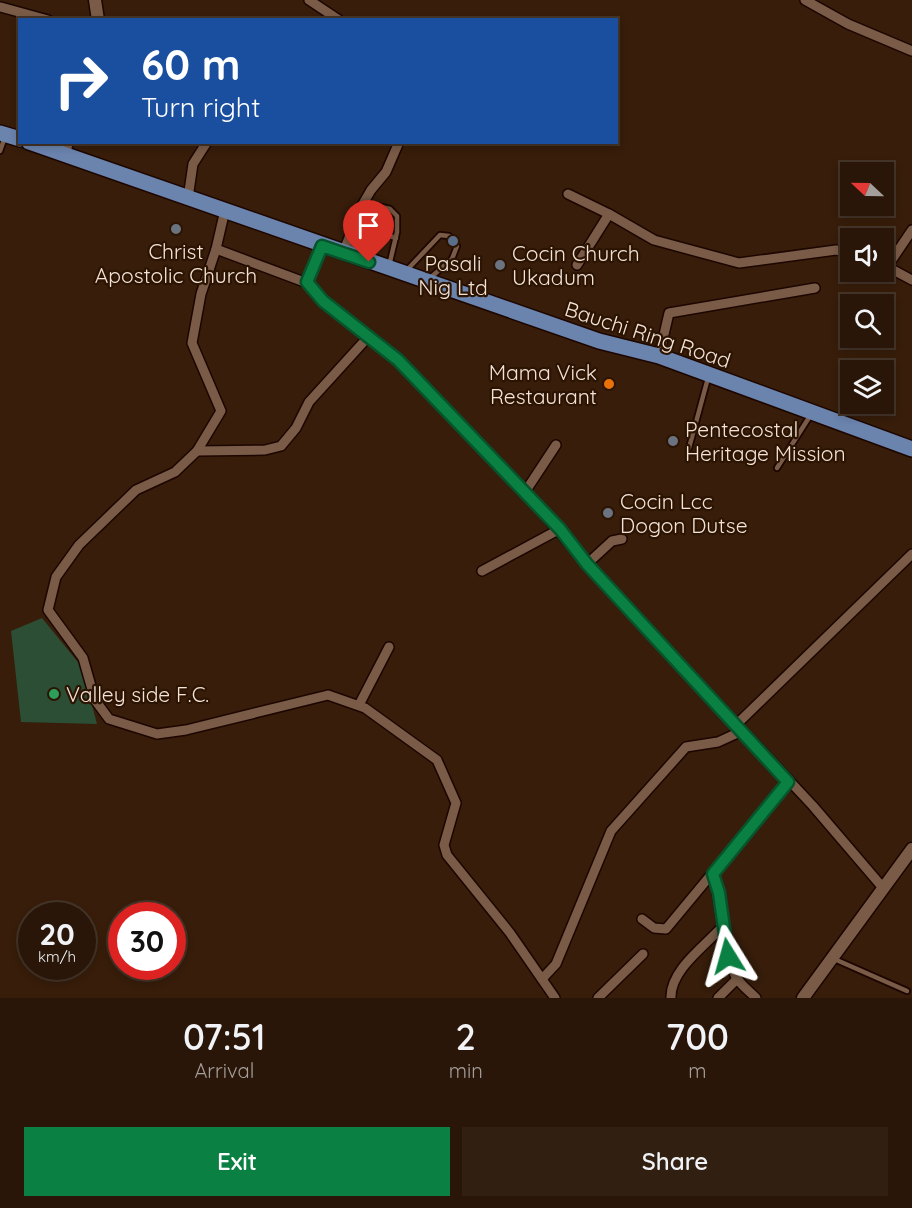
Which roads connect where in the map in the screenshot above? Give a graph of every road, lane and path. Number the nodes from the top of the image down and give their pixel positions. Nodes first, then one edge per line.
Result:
1 (96, 0) edge
2 (309, 0) edge
3 (805, 0) edge
4 (1, 7) edge
5 (41, 18) edge
6 (98, 18) edge
7 (336, 18) edge
8 (912, 51) edge
9 (9, 136) edge
10 (41, 144) edge
11 (206, 144) edge
12 (398, 144) edge
13 (65, 148) edge
14 (0, 151) edge
15 (568, 194) dead end
16 (188, 198) junction
17 (225, 210) junction
18 (609, 214) junction
19 (361, 227) junction
20 (912, 230) edge
21 (396, 238) junction
22 (322, 246) junction
23 (216, 249) junction
24 (840, 251) edge
25 (346, 254) junction
26 (894, 254) edge
27 (577, 265) dead end
28 (388, 268) junction
29 (894, 271) edge
30 (404, 274) junction
31 (912, 280) edge
32 (426, 281) junction
33 (307, 282) junction
34 (816, 288) dead end
35 (369, 336) junction
36 (659, 356) junction
37 (709, 375) junction
38 (811, 414) junction
39 (556, 446) dead end
40 (689, 448) dead end
41 (912, 449) edge
42 (197, 451) junction
43 (777, 468) dead end
44 (525, 492) junction
45 (560, 529) junction
46 (622, 539) dead end
47 (912, 554) edge
48 (587, 564) junction
49 (482, 571) dead end
50 (389, 647) dead end
51 (359, 705) junction
52 (739, 728) junction
53 (788, 782) junction
54 (912, 849) edge
55 (907, 868) edge
56 (713, 874) junction
57 (884, 889) junction
58 (642, 919) dead end
59 (723, 926) junction
60 (643, 954) dead end
61 (832, 958) junction
62 (542, 979) junction
63 (737, 979) junction
64 (908, 992) dead end
65 (555, 998) edge
66 (598, 998) edge
67 (671, 998) edge
68 (718, 998) edge
69 (756, 998) edge
70 (803, 998) edge

1 - 6 street
2 - 7 street
3 - 8 street
4 - 5 street
9 - 14 lane
10 - 13 main road, Bauchi Ring Road
11 - 16 street
12 - 25 street
13 - 16 main road, Bauchi Ring Road
15 - 18 street
16 - 17 main road, Bauchi Ring Road
17 - 22 main road, Bauchi Ring Road
17 - 23 street
18 - 24 street
18 - 27 street
19 - 21 lane
19 - 21 lane
19 - 25 lane
20 - 26 street
21 - 28 lane
22 - 25 main road, Bauchi Ring Road
22 - 33 street
23 - 33 street
23 - 42 street
25 - 28 main road, Bauchi Ring Road
28 - 30 main road, Bauchi Ring Road
29 - 31 street
30 - 32 main road, Bauchi Ring Road
30 - 32 lane
32 - 36 main road, Bauchi Ring Road
33 - 35 street
34 - 36 street
35 - 42 street
35 - 44 street
36 - 37 main road, Bauchi Ring Road
37 - 38 main road, Bauchi Ring Road
37 - 40 lane
38 - 41 main road, Bauchi Ring Road
38 - 43 lane
39 - 44 street
42 - 51 street
44 - 45 street
45 - 48 street
45 - 49 street
46 - 48 street
47 - 52 street
48 - 52 street
50 - 51 street
51 - 62 street
52 - 53 street
52 - 62 street
53 - 56 street
53 - 57 street
54 - 55 street
55 - 57 street
56 - 58 street
56 - 59 street
57 - 61 street
59 - 63 street
59 - 67 street
60 - 66 street
61 - 64 lane
61 - 70 street
62 - 65 street
63 - 68 street
63 - 69 street

